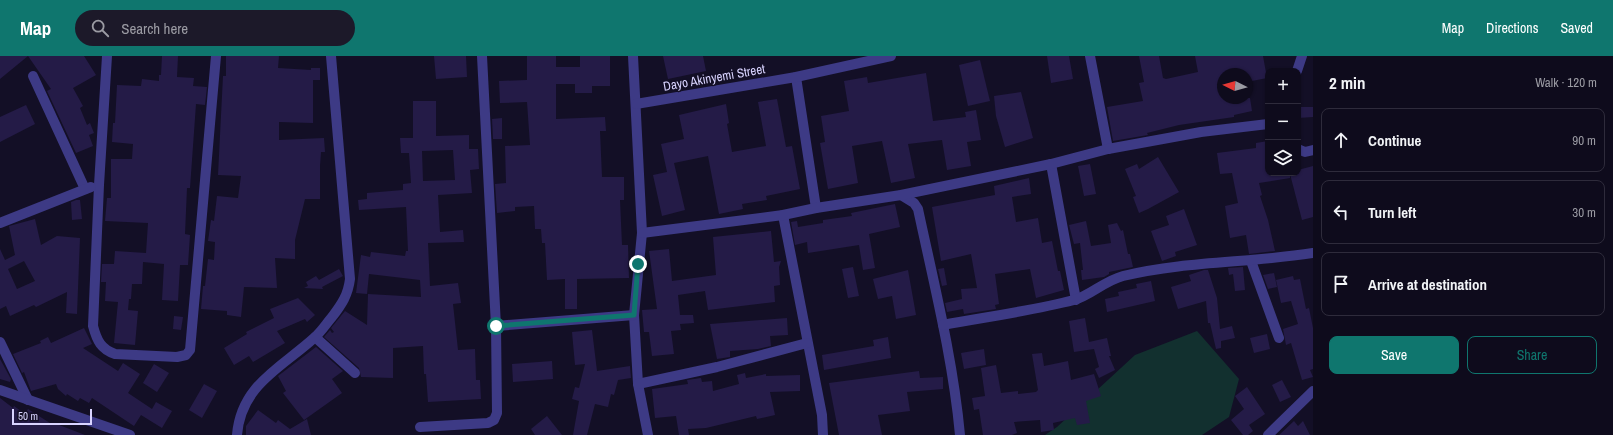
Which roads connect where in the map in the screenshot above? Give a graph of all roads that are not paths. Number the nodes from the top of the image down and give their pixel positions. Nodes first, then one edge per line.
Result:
1 (107, 56) edge
2 (216, 56) edge
3 (331, 56) edge
4 (482, 56) edge
5 (633, 56) edge
6 (891, 56) edge
7 (1090, 56) edge
8 (1302, 56) edge
9 (870, 58) edge
10 (1298, 68) edge
11 (33, 76) dead end
12 (796, 77) junction
13 (636, 104) junction
14 (1265, 124) edge
15 (1108, 149) junction
16 (1301, 150) edge
17 (1313, 150) edge
18 (1051, 164) junction
19 (99, 185) junction
20 (86, 189) junction
21 (901, 195) junction
22 (816, 208) junction
23 (783, 215) junction
24 (0, 224) edge
25 (642, 233) junction
26 (1313, 253) edge
27 (1252, 261) junction
28 (1076, 300) junction
29 (634, 315) junction
30 (943, 325) junction
31 (496, 326) junction
32 (315, 337) junction
33 (1279, 338) dead end
34 (0, 342) edge
35 (807, 343) junction
36 (355, 373) dead end
37 (638, 384) junction
38 (0, 390) edge
39 (1313, 390) edge
40 (28, 400) junction
41 (420, 427) dead end
42 (110, 431) edge
43 (130, 435) edge
44 (237, 435) edge
45 (648, 435) edge
46 (823, 435) edge
47 (960, 435) edge
48 (1268, 435) edge

1 - 19 street
2 - 19 street
3 - 32 street
4 - 31 street
5 - 13 street
6 - 9 street, Dayo Akinyemi Street
7 - 15 street
8 - 10 street
9 - 12 street, Dayo Akinyemi Street
11 - 20 street
12 - 13 street, Dayo Akinyemi Street
12 - 22 street
13 - 25 street
14 - 15 street
15 - 18 street
16 - 17 street
18 - 21 street
18 - 28 street
19 - 20 street
20 - 24 street
21 - 22 street
21 - 30 street
22 - 23 street
23 - 25 street
23 - 35 street
25 - 29 street
26 - 27 street
27 - 28 street
27 - 33 street
28 - 30 street
29 - 31 street
29 - 37 street
30 - 47 street
31 - 41 street
32 - 36 street
32 - 44 street
34 - 40 street
35 - 37 street
35 - 46 street
37 - 45 street
38 - 40 street
39 - 48 street
40 - 42 street
42 - 43 street

